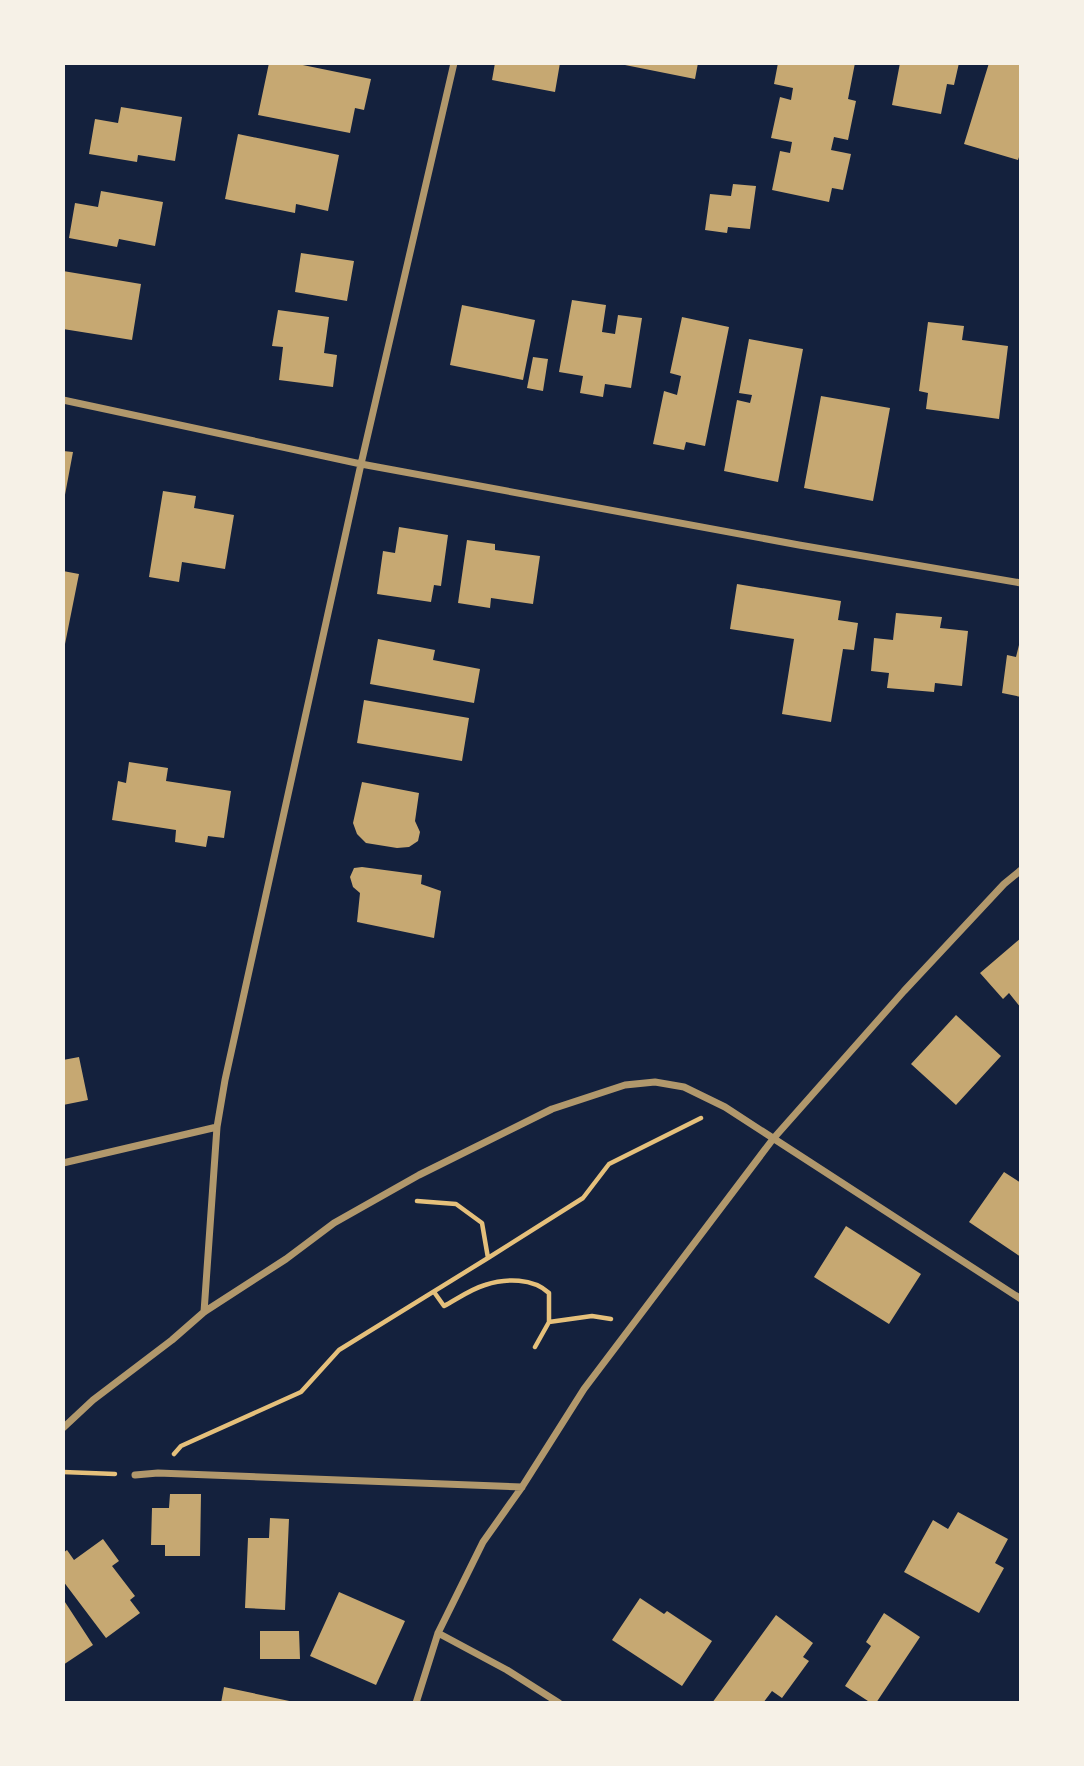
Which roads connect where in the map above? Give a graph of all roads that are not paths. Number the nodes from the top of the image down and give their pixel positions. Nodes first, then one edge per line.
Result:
1 (454, 63) edge
2 (63, 400) edge
3 (361, 464) junction
4 (1021, 583) edge
5 (1021, 870) edge
6 (217, 1127) junction
7 (773, 1139) junction
8 (63, 1163) edge
9 (1021, 1299) edge
10 (204, 1312) junction
11 (63, 1428) edge
12 (135, 1475) road end
13 (522, 1487) junction
14 (438, 1633) junction
15 (416, 1703) edge
16 (559, 1703) edge

1 - 3 street
2 - 3 street
3 - 4 street
3 - 6 street
5 - 7 street
6 - 8 street
6 - 10 street
7 - 9 street
7 - 10 street
7 - 13 street
10 - 11 street
12 - 13 street
13 - 14 street
14 - 15 street
14 - 16 street

